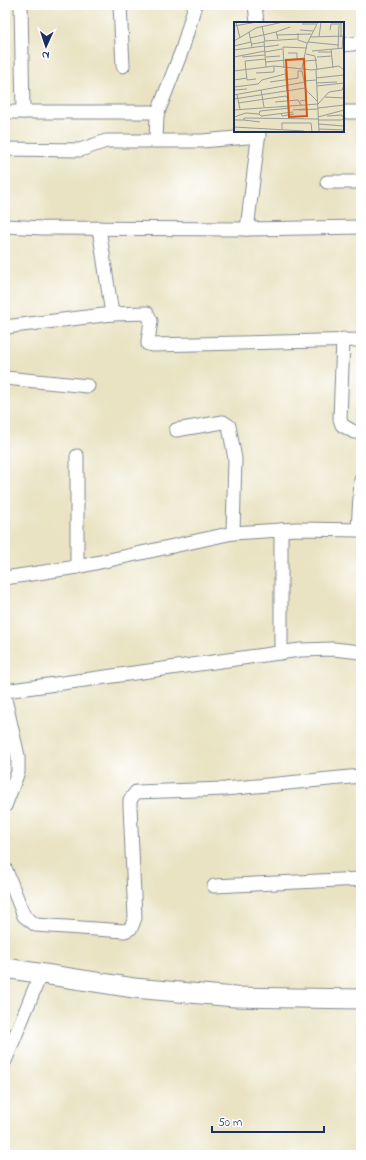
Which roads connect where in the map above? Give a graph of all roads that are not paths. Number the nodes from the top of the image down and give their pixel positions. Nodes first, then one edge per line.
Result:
1 (21, 5) edge
2 (120, 5) edge
3 (195, 5) edge
4 (255, 5) edge
5 (257, 22) edge
6 (361, 43) edge
7 (344, 45) edge
8 (123, 66) dead end
9 (5, 112) edge
10 (23, 112) junction
11 (344, 112) edge
12 (361, 112) edge
13 (157, 115) junction
14 (259, 133) edge
15 (156, 140) junction
16 (5, 149) edge
17 (327, 182) dead end
18 (361, 182) edge
19 (5, 226) edge
20 (361, 227) edge
21 (99, 228) junction
22 (247, 229) junction
23 (112, 314) junction
24 (5, 327) edge
25 (336, 339) junction
26 (361, 340) edge
27 (5, 378) edge
28 (88, 386) dead end
29 (176, 430) dead end
30 (358, 432) edge
31 (77, 456) dead end
32 (361, 480) edge
33 (281, 530) junction
34 (360, 530) edge
35 (233, 533) junction
36 (77, 567) junction
37 (5, 578) edge
38 (361, 652) edge
39 (281, 653) junction
40 (5, 691) edge
41 (5, 699) edge
42 (7, 713) edge
43 (361, 776) edge
44 (5, 806) edge
45 (5, 868) edge
46 (361, 879) edge
47 (214, 886) dead end
48 (5, 968) edge
49 (41, 973) junction
50 (361, 998) edge
51 (5, 1060) edge

1 - 10 street
2 - 8 street
3 - 13 street
4 - 5 street
6 - 7 street
9 - 10 street
10 - 13 street
11 - 12 street
13 - 15 street
14 - 15 street
14 - 22 street
15 - 16 street
17 - 18 street
19 - 21 street
20 - 22 street
21 - 22 street
21 - 23 street
23 - 24 street
23 - 25 street
25 - 26 street
25 - 30 street
27 - 28 street
29 - 35 street
31 - 36 street
32 - 34 street
33 - 34 street
33 - 35 street
33 - 39 street
35 - 36 street
36 - 37 street
38 - 39 street
39 - 40 street
41 - 42 street
42 - 44 street
43 - 45 street
46 - 47 street
48 - 49 street
49 - 50 street
49 - 51 street

